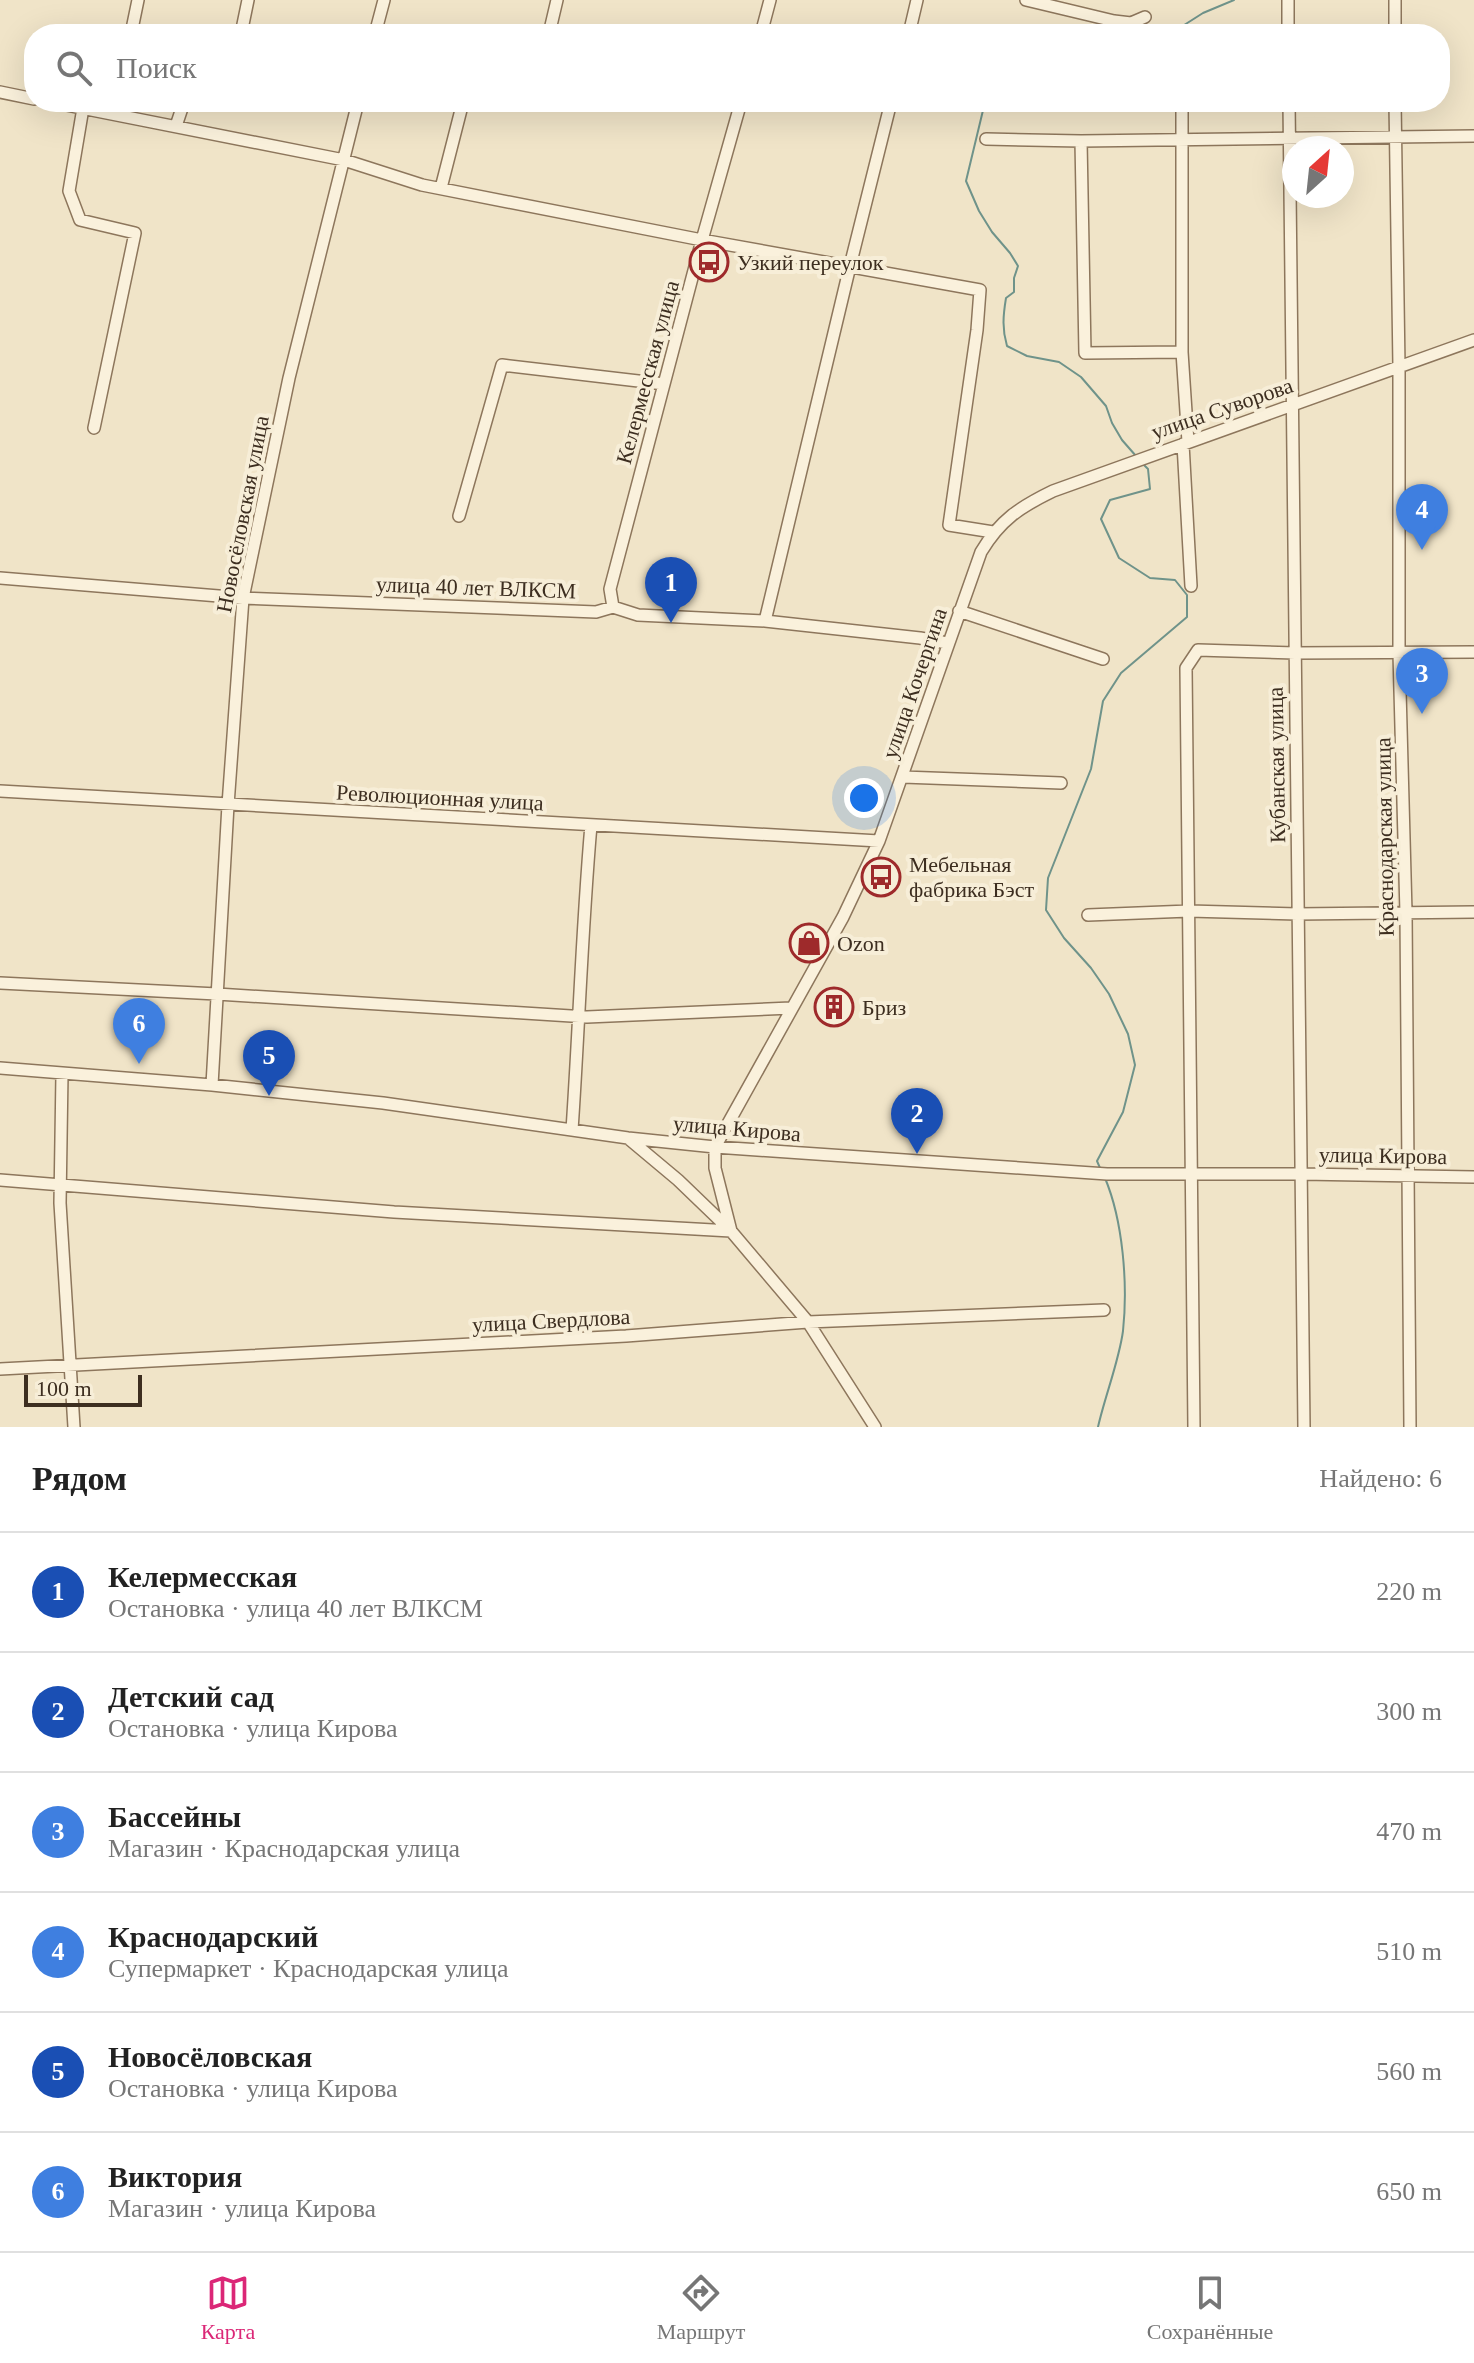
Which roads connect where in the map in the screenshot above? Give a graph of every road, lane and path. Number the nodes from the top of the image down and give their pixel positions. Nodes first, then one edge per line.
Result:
1 (138, 0) edge
2 (248, 0) edge
3 (384, 0) edge
4 (557, 0) edge
5 (770, 0) edge
6 (917, 0) edge
7 (1026, 0) edge
8 (1288, 0) edge
9 (1395, 0) edge
10 (1145, 17) dead end
11 (133, 24) edge
12 (243, 24) edge
13 (378, 24) edge
14 (551, 24) edge
15 (764, 24) edge
16 (911, 24) edge
17 (1288, 24) edge
18 (1395, 24) edge
19 (0, 92) edge
20 (24, 97) edge
21 (82, 112) edge
22 (104, 112) edge
23 (181, 112) edge
24 (356, 112) edge
25 (460, 112) edge
26 (738, 112) edge
27 (888, 112) edge
28 (1182, 112) edge
29 (1289, 112) edge
30 (1395, 112) edge
31 (176, 126) junction
32 (1289, 136) edge
33 (1474, 136) edge
34 (1282, 137) edge
35 (1354, 137) edge
36 (1395, 137) junction
37 (1181, 138) junction
38 (986, 139) dead end
39 (1081, 141) junction
40 (344, 160) junction
41 (441, 188) junction
42 (1290, 208) edge
43 (702, 240) junction
44 (850, 266) junction
45 (1474, 340) edge
46 (1182, 352) junction
47 (1399, 367) junction
48 (664, 384) junction
49 (1292, 405) junction
50 (94, 428) dead end
51 (1186, 443) junction
52 (459, 516) dead end
53 (993, 532) junction
54 (0, 578) edge
55 (1191, 586) dead end
56 (243, 598) junction
57 (613, 607) junction
58 (959, 611) junction
59 (765, 621) junction
60 (947, 643) junction
61 (1474, 652) edge
62 (1295, 653) junction
63 (1399, 653) junction
64 (1103, 659) dead end
65 (903, 777) junction
66 (1061, 783) dead end
67 (0, 791) edge
68 (228, 805) junction
69 (591, 825) junction
70 (879, 841) junction
71 (1189, 911) junction
72 (1474, 912) edge
73 (1406, 913) junction
74 (1297, 914) junction
75 (1088, 915) dead end
76 (0, 983) edge
77 (217, 994) junction
78 (791, 1008) junction
79 (579, 1016) junction
80 (0, 1068) edge
81 (62, 1074) junction
82 (212, 1085) junction
83 (572, 1130) junction
84 (628, 1138) junction
85 (715, 1147) junction
86 (1192, 1174) junction
87 (1302, 1174) junction
88 (1408, 1175) junction
89 (1474, 1177) edge
90 (0, 1180) edge
91 (60, 1185) junction
92 (731, 1231) junction
93 (1104, 1310) dead end
94 (808, 1322) junction
95 (71, 1366) junction
96 (0, 1369) edge
97 (74, 1427) edge
98 (875, 1427) edge
99 (1194, 1427) edge
100 (1304, 1427) edge
101 (1410, 1427) edge

1 - 11 street
2 - 12 street
3 - 13 street
4 - 14 street
5 - 15 street
6 - 16 street
7 - 10 street
8 - 17 street
9 - 18 street
19 - 20 street
21 - 50 street
22 - 31 street
23 - 31 street
24 - 40 street, Новосёловская улица
25 - 41 street
26 - 43 street, Келермесская улица
27 - 44 street
28 - 37 street
29 - 32 street, Кубанская улица
30 - 36 street, Краснодарская улица
31 - 40 street
33 - 36 street
34 - 37 street
35 - 36 street
36 - 47 street, Краснодарская улица
37 - 39 street
37 - 46 street
38 - 39 street
39 - 46 street
40 - 41 street
40 - 56 street, Новосёловская улица
41 - 43 street
42 - 49 street, Кубанская улица
43 - 44 street
43 - 48 street, Келермесская улица
44 - 53 street
44 - 59 street
45 - 47 street, улица Суворова
46 - 51 street
47 - 49 street, улица Суворова
47 - 63 street, Краснодарская улица
48 - 52 street
48 - 57 street, Келермесская улица
49 - 51 street, улица Суворова
49 - 62 street, Кубанская улица
51 - 53 street, улица Суворова
51 - 55 street
53 - 58 street, улица Кочергина
54 - 56 street, улица 40 лет ВЛКСМ
56 - 57 street, улица 40 лет ВЛКСМ
56 - 68 street, Новосёловская улица
57 - 59 street, улица 40 лет ВЛКСМ
58 - 60 street, улица Кочергина
58 - 64 street
59 - 60 street, улица 40 лет ВЛКСМ
60 - 65 street, улица Кочергина
61 - 63 street
62 - 63 street
62 - 71 street
62 - 74 street, Кубанская улица
63 - 73 street, Краснодарская улица
65 - 66 street
65 - 70 street, улица Кочергина
67 - 68 street, Революционная улица
68 - 69 street, Революционная улица
68 - 77 street, Новосёловская улица
69 - 70 street, Революционная улица
69 - 79 street
70 - 78 street, улица Кочергина
71 - 74 street
71 - 75 street
71 - 86 street
72 - 73 street
73 - 74 street
73 - 88 street, Краснодарская улица
74 - 87 street, Кубанская улица
76 - 77 street
77 - 79 street
77 - 82 street, Новосёловская улица
78 - 79 street
78 - 85 street, улица Кочергина
79 - 83 street
80 - 81 street, улица Кирова
81 - 82 street, улица Кирова
81 - 91 street
82 - 83 street, улица Кирова
83 - 84 street, улица Кирова
84 - 85 street, улица Кирова
84 - 92 street
85 - 86 street, улица Кирова
85 - 92 street
86 - 87 street, улица Кирова
86 - 99 street
87 - 88 street, улица Кирова
87 - 100 street, Кубанская улица
88 - 89 street, улица Кирова
88 - 101 street, Краснодарская улица
90 - 91 street
91 - 92 street
91 - 95 street
92 - 94 street
93 - 94 street, улица Свердлова
94 - 95 street, улица Свердлова
94 - 98 street
95 - 96 street, улица Свердлова
95 - 97 street

